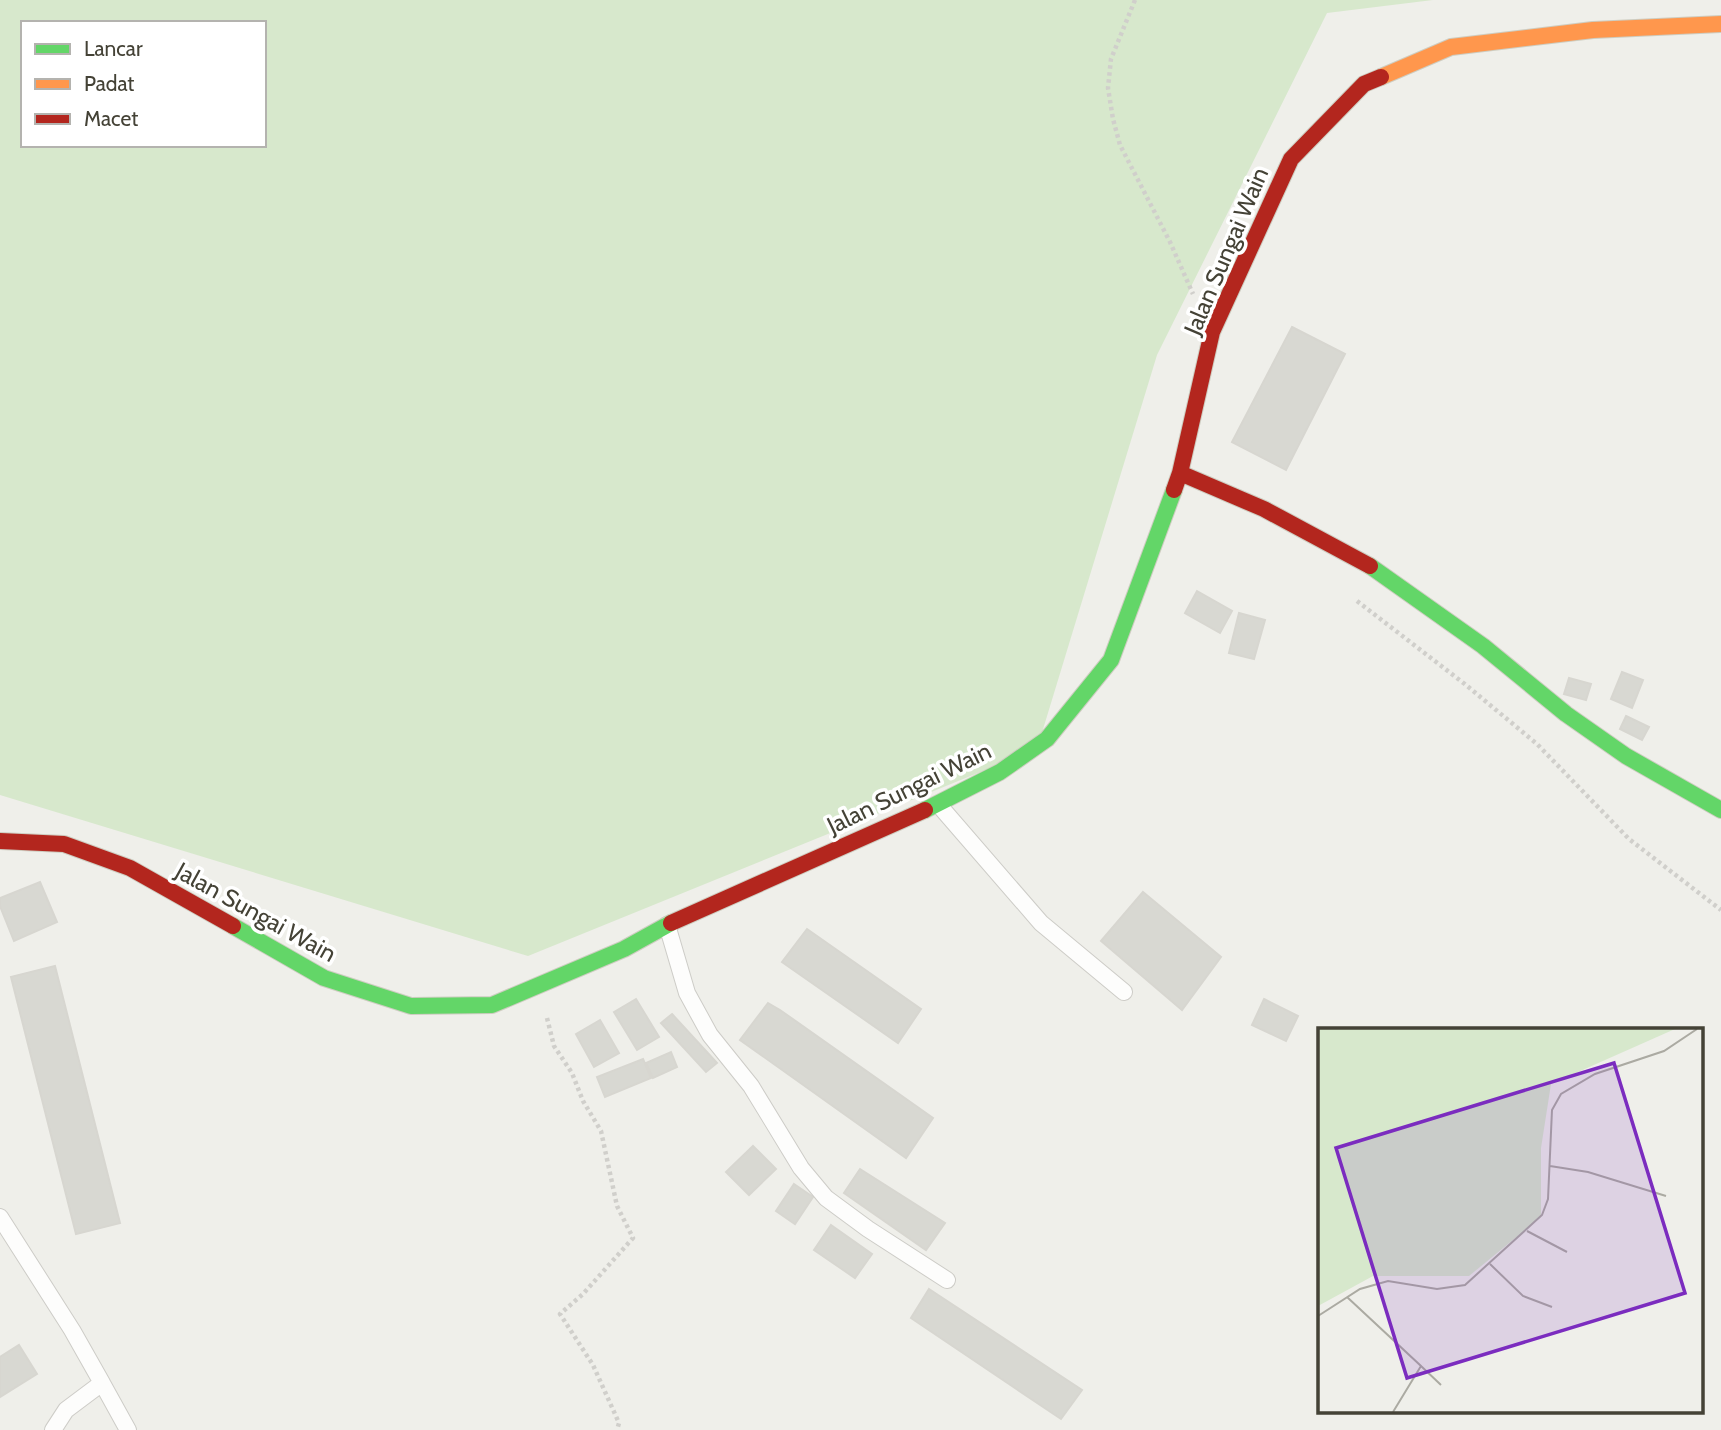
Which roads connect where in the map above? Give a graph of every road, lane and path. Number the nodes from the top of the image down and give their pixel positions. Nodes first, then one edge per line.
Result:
1 (1135, 0) edge
2 (1721, 24) edge
3 (1194, 295) dead end
4 (1180, 473) junction
5 (1357, 600) dead end
6 (938, 804) junction
7 (1721, 810) edge
8 (0, 841) edge
9 (1721, 911) edge
10 (667, 925) junction
11 (1124, 992) dead end
12 (543, 1006) dead end
13 (0, 1217) edge
14 (947, 1280) dead end
15 (102, 1383) junction
16 (53, 1430) edge
17 (128, 1430) edge
18 (617, 1430) edge

1 - 3 path
2 - 4 street, Jalan Sungai Wain
4 - 6 street, Jalan Sungai Wain
4 - 7 street
5 - 9 path
6 - 10 street, Jalan Sungai Wain
6 - 11 lane
8 - 10 street, Jalan Sungai Wain
10 - 14 lane
12 - 18 path
13 - 15 lane
15 - 16 lane
15 - 17 lane

